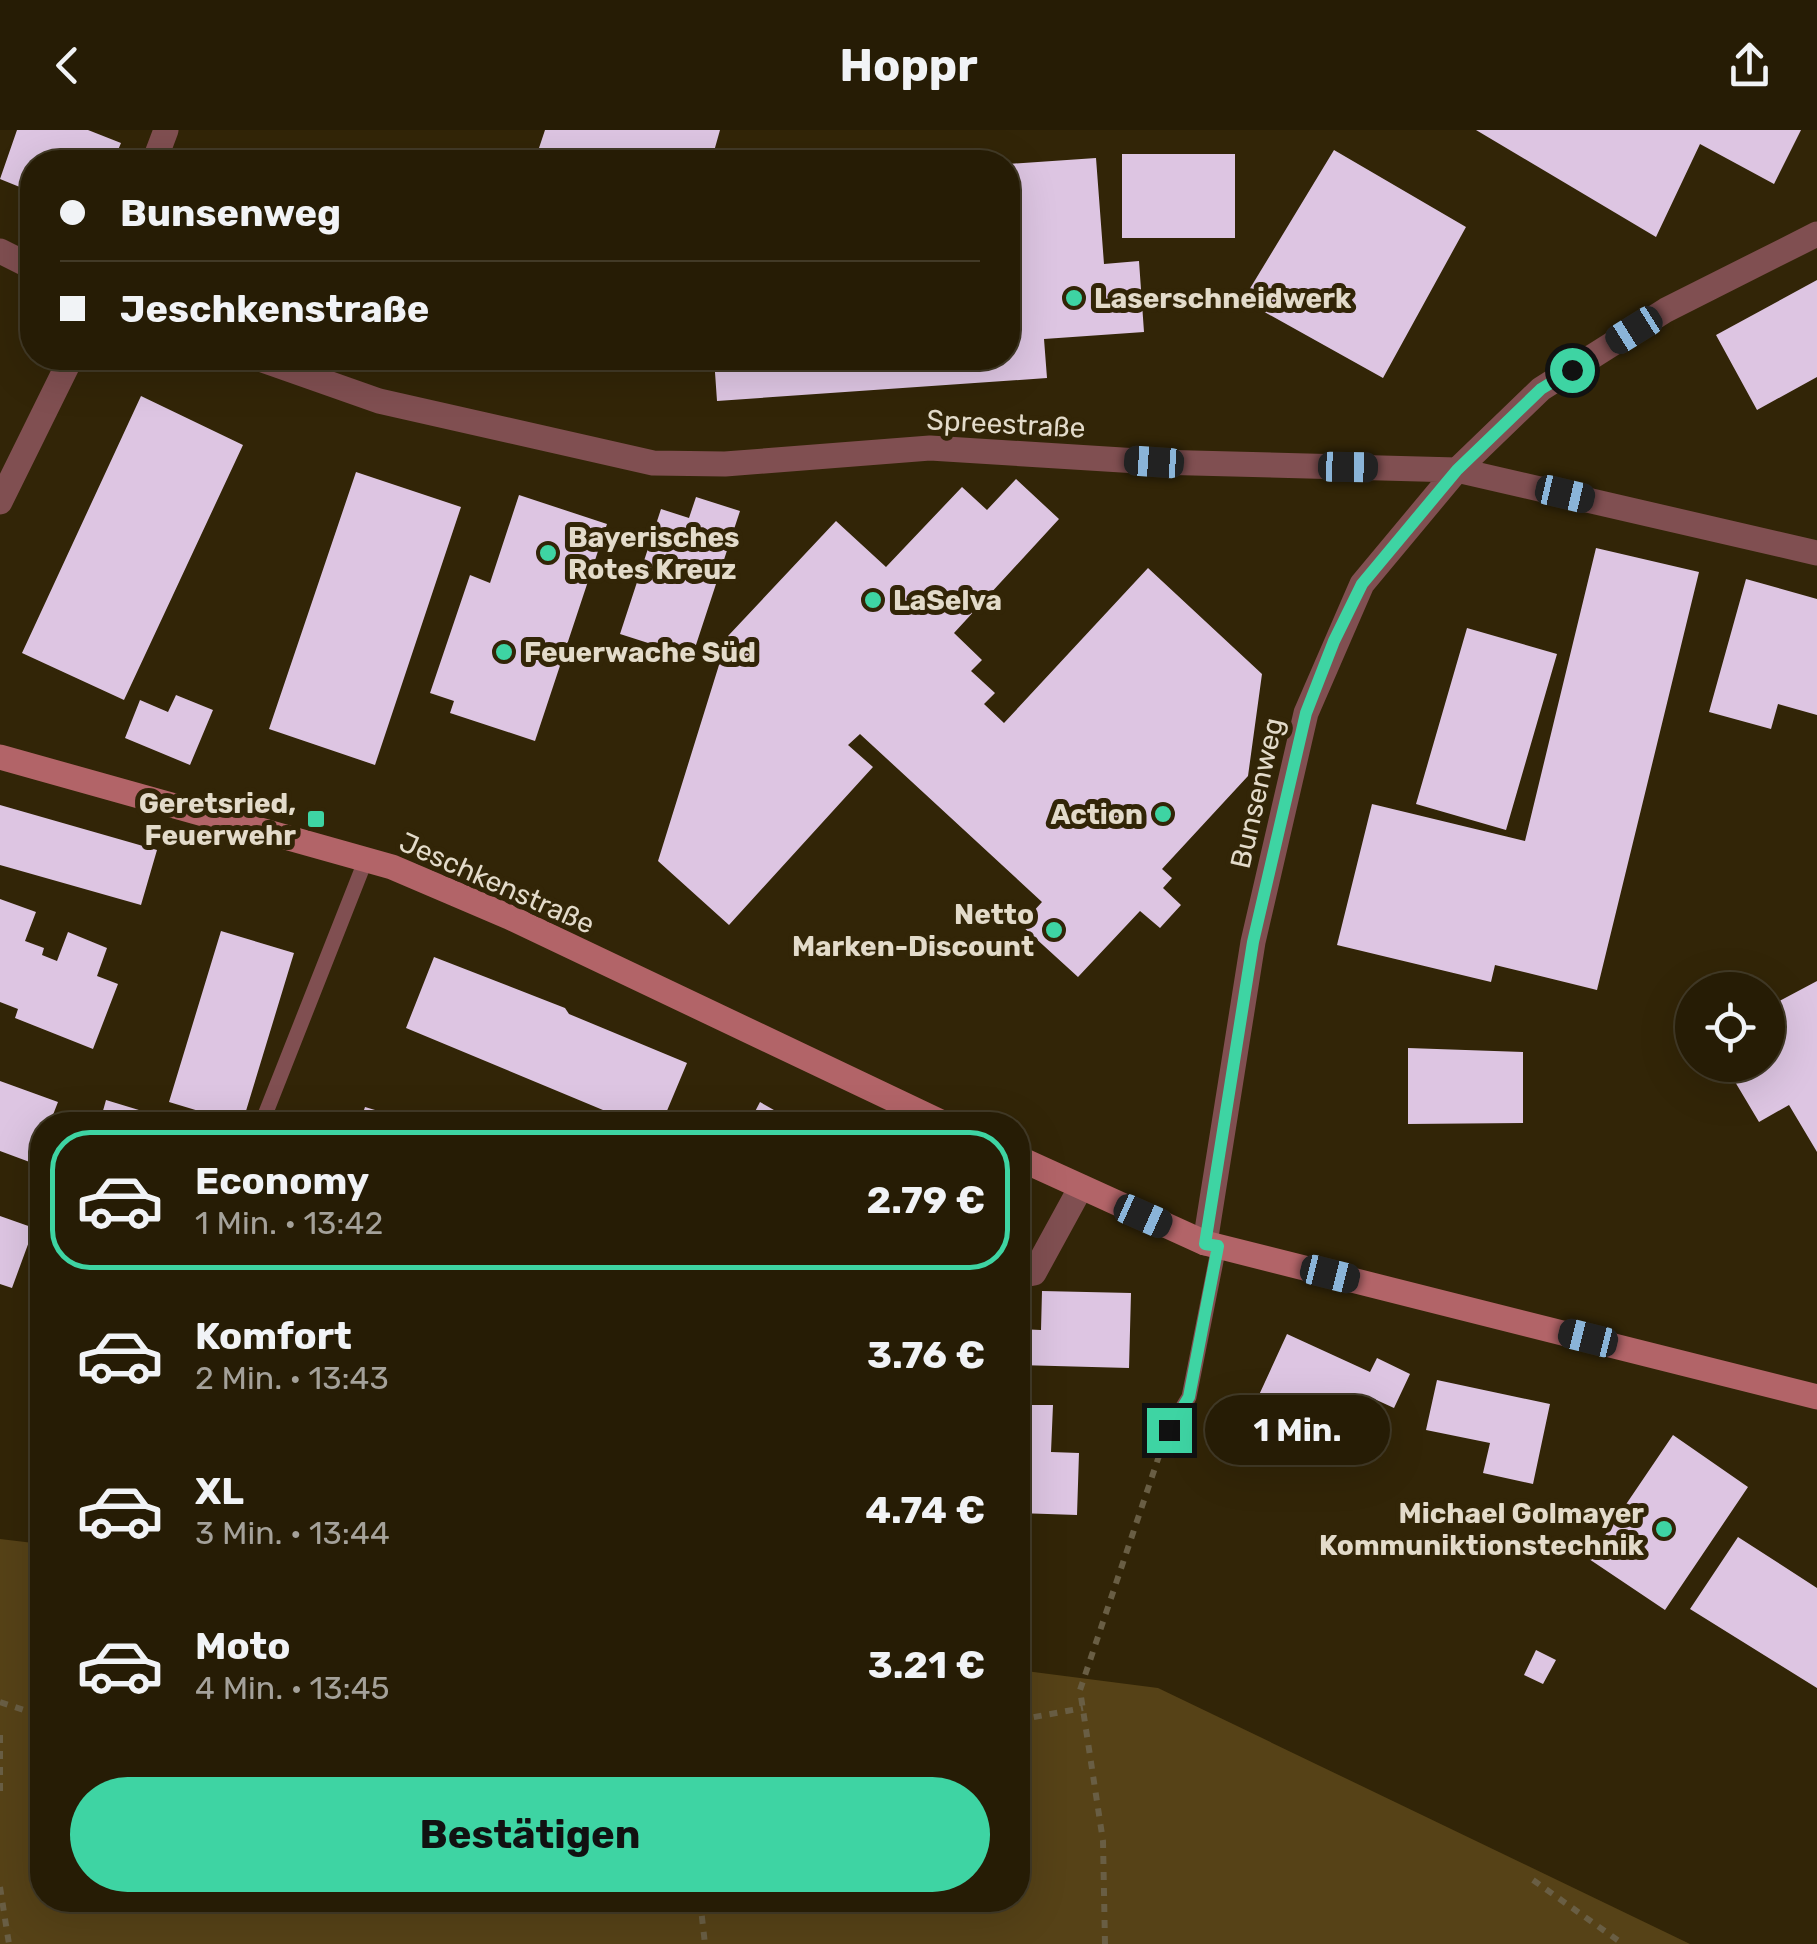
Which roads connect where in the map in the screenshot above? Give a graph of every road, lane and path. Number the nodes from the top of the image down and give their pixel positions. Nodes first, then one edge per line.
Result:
1 (1817, 234) edge
2 (66, 370) edge
3 (291, 370) edge
4 (1457, 470) junction
5 (0, 502) edge
6 (1817, 552) edge
7 (0, 757) edge
8 (366, 859) junction
9 (266, 1112) edge
10 (920, 1112) edge
11 (1030, 1164) edge
12 (1082, 1188) junction
13 (1212, 1245) junction
14 (1030, 1273) edge
15 (1817, 1398) edge
16 (1169, 1430) joint
17 (0, 1702) edge
18 (1083, 1708) junction
19 (30, 1712) edge
20 (1030, 1718) edge
21 (0, 1735) edge
22 (0, 1798) edge
23 (1533, 1880) dead end
24 (0, 1887) edge
25 (702, 1912) edge
26 (10, 1944) edge
27 (706, 1944) edge
28 (1104, 1944) edge
29 (1623, 1944) edge

1 - 4 street, Bunsenweg
2 - 5 street
3 - 4 street, Spreestraße
4 - 6 street, Spreestraße
4 - 13 street, Bunsenweg
7 - 8 street, Jeschkenstraße
8 - 9 lane
8 - 10 street, Jeschkenstraße
11 - 12 street
12 - 13 street
12 - 14 street
13 - 15 street
13 - 16 lane
16 - 18 path
17 - 19 path
18 - 20 path
18 - 28 path
21 - 22 path
23 - 29 path
24 - 26 path
25 - 27 path

